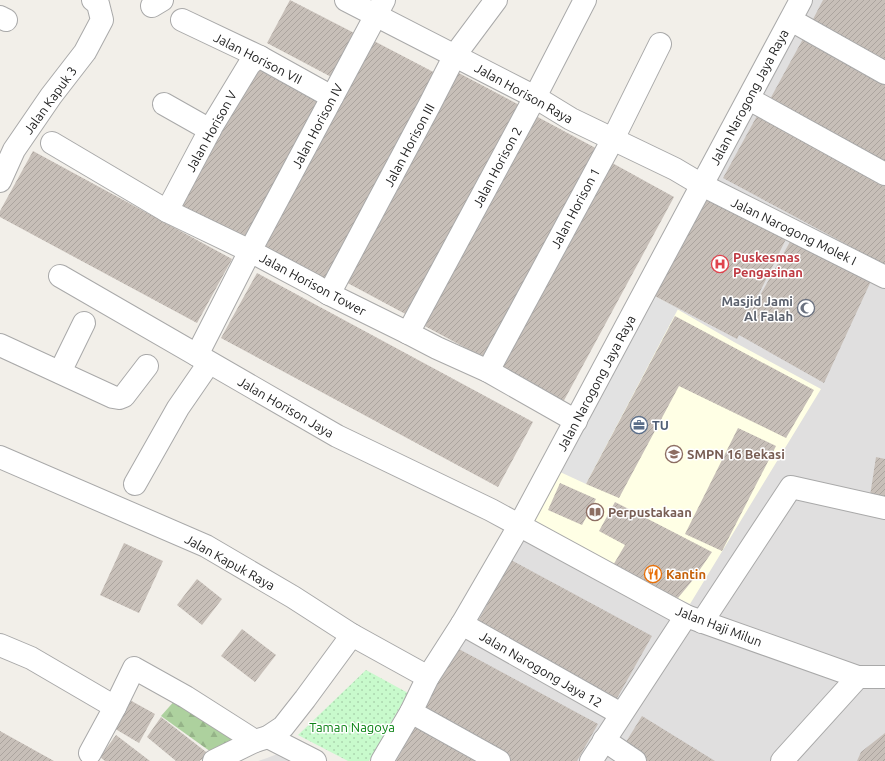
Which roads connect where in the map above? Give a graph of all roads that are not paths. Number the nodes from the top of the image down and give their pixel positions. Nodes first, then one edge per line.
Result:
1 (93, 0) edge
2 (346, 0) edge
3 (496, 0) edge
4 (584, 0) edge
5 (802, 0) edge
6 (379, 8) edge
7 (182, 20) dead end
8 (791, 20) junction
9 (660, 44) dead end
10 (455, 55) junction
11 (260, 57) junction
12 (885, 73) edge
13 (332, 97) junction
14 (535, 97) junction
15 (749, 99) junction
16 (164, 104) dead end
17 (210, 130) junction
18 (613, 139) junction
19 (52, 143) dead end
20 (3, 167) edge
21 (885, 174) edge
22 (702, 185) junction
23 (167, 211) junction
24 (250, 251) junction
25 (60, 276) dead end
26 (885, 277) edge
27 (329, 294) junction
28 (84, 323) dead end
29 (408, 332) junction
30 (0, 345) edge
31 (203, 359) junction
32 (147, 366) dead end
33 (488, 371) junction
34 (60, 372) junction
35 (576, 421) junction
36 (0, 457) edge
37 (135, 484) dead end
38 (885, 508) edge
39 (519, 526) junction
40 (694, 619) junction
41 (462, 624) junction
42 (352, 635) junction
43 (0, 645) edge
44 (885, 676) edge
45 (428, 677) junction
46 (858, 677) junction
47 (115, 707) junction
48 (411, 712) junction
49 (621, 714) junction
50 (262, 739) junction
51 (604, 740) junction
52 (90, 752) dead end
53 (214, 761) edge
54 (315, 761) edge
55 (382, 761) edge
56 (499, 761) edge
57 (591, 761) edge
58 (635, 761) edge
59 (782, 761) edge

1 - 20 street, Jalan Kapuk 3
2 - 6 street, Jalan Horison Raya
3 - 10 street, Jalan Horison III
4 - 14 street, Jalan Horison 2
5 - 8 street, Jalan Narogong Jaya Raya
6 - 10 street, Jalan Horison Raya
6 - 13 street, Jalan Horison IV
7 - 11 street, Jalan Horison VII
8 - 12 street
8 - 15 street, Jalan Narogong Jaya Raya
9 - 18 street, Jalan Horison 1
10 - 14 street, Jalan Horison Raya
10 - 27 street, Jalan Horison III
11 - 13 street, Jalan Horison VII
11 - 17 street, Jalan Horison V
13 - 24 street, Jalan Horison IV
14 - 18 street, Jalan Horison Raya
14 - 29 street, Jalan Horison 2
15 - 21 street
15 - 22 street, Jalan Narogong Jaya Raya
16 - 17 street
17 - 23 street, Jalan Horison V
18 - 22 street, Jalan Horison Raya
18 - 33 street, Jalan Horison 1
19 - 23 street, Jalan Horison Tower
22 - 26 street, Jalan Narogong Molek I
22 - 35 street, Jalan Narogong Jaya Raya
23 - 24 street, Jalan Horison Tower
24 - 27 street, Jalan Horison Tower
24 - 31 street, Jalan Horison IV
25 - 31 street, Jalan Horison Jaya
27 - 29 street, Jalan Horison Tower
28 - 34 street
29 - 33 street, Jalan Horison Tower
30 - 34 street
31 - 37 street, Jalan Horison IV
31 - 39 street, Jalan Horison Jaya
32 - 34 street
33 - 35 street, Jalan Horison Tower
35 - 39 street, Jalan Narogong Jaya Raya
36 - 42 street, Jalan Kapuk Raya
38 - 40 street
39 - 40 street, Jalan Haji Milun
39 - 41 street, Jalan Narogong Jaya Raya
40 - 46 street, Jalan Haji Milun
40 - 49 street
41 - 45 street, Jalan Narogong Jaya Raya
41 - 49 street, Jalan Narogong Jaya 12
42 - 45 street, Jalan Kapuk Raya
42 - 50 street
43 - 47 street
44 - 46 street, Jalan Haji Milun
45 - 48 street, Jalan Narogong Jaya Raya
46 - 59 street
47 - 50 street
47 - 52 street
48 - 55 street, Jalan Narogong Jaya Raya
48 - 56 street
49 - 51 street
50 - 53 street
50 - 54 street
51 - 57 street
51 - 58 street

